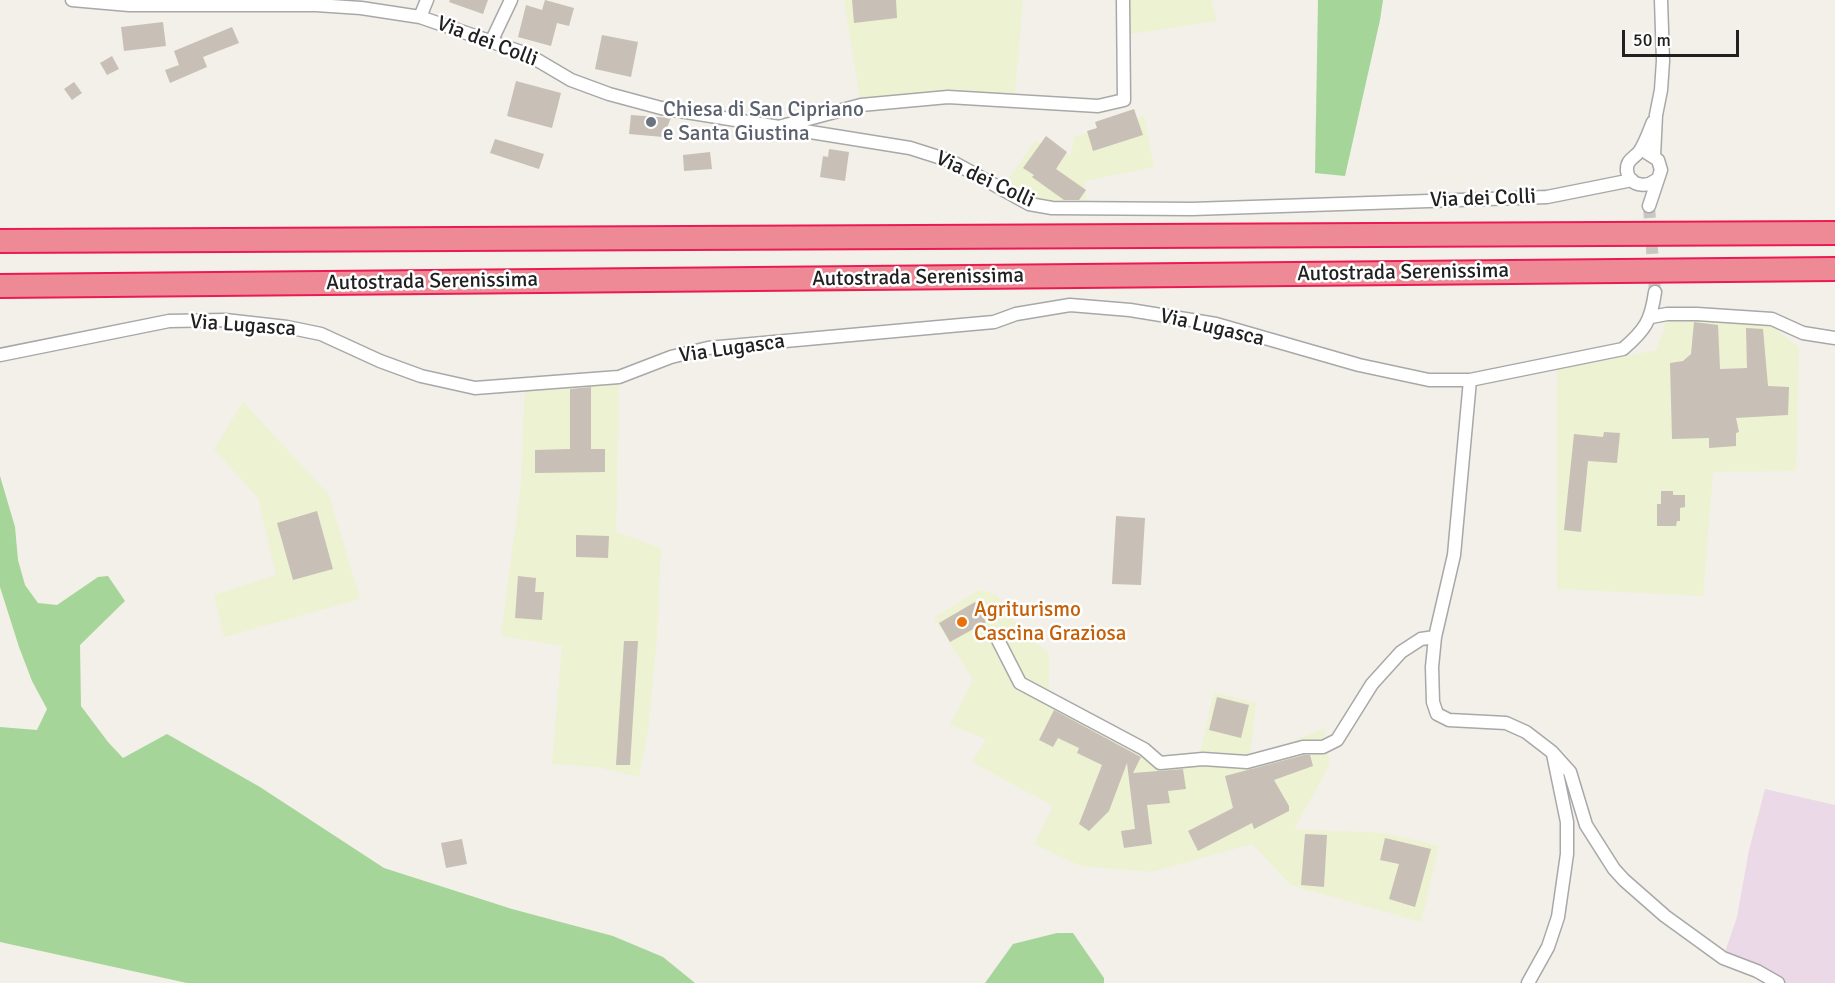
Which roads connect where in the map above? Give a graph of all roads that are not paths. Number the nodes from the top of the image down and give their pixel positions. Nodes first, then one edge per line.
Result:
1 (72, 0) edge
2 (427, 0) edge
3 (511, 0) edge
4 (1123, 0) edge
5 (1661, 0) edge
6 (420, 17) junction
7 (492, 40) junction
8 (1656, 115) junction
9 (778, 127) junction
10 (1638, 153) junction
11 (1654, 156) junction
12 (1628, 165) junction
13 (1656, 180) junction
14 (1637, 183) junction
15 (1598, 186) junction
16 (1835, 233) edge
17 (0, 241) edge
18 (1835, 269) edge
19 (0, 286) edge
20 (1654, 292) tunnel mouth
21 (1651, 317) junction
22 (1835, 338) edge
23 (0, 355) edge
24 (1470, 380) junction
25 (1435, 637) junction
26 (998, 640) dead end
27 (1552, 752) junction
28 (1528, 983) edge
29 (1778, 983) edge

1 - 6 street, Via dei Colli
2 - 6 street
3 - 7 street
4 - 9 street
5 - 8 street
6 - 7 street, Via dei Colli
7 - 9 street, Via dei Colli
8 - 10 street
8 - 11 street
9 - 15 street, Via dei Colli
10 - 11 street
10 - 12 street
11 - 13 street
12 - 14 street
12 - 15 street
13 - 14 street
13 - 14 street
14 - 15 street, Via dei Colli
16 - 17 highway, Autostrada Serenissima
18 - 19 highway, Autostrada Serenissima
20 - 21 street
21 - 22 street
21 - 24 street, Via Lugasca
23 - 24 street, Via Lugasca
24 - 25 street
25 - 26 street
25 - 27 street
27 - 28 street
27 - 29 street

